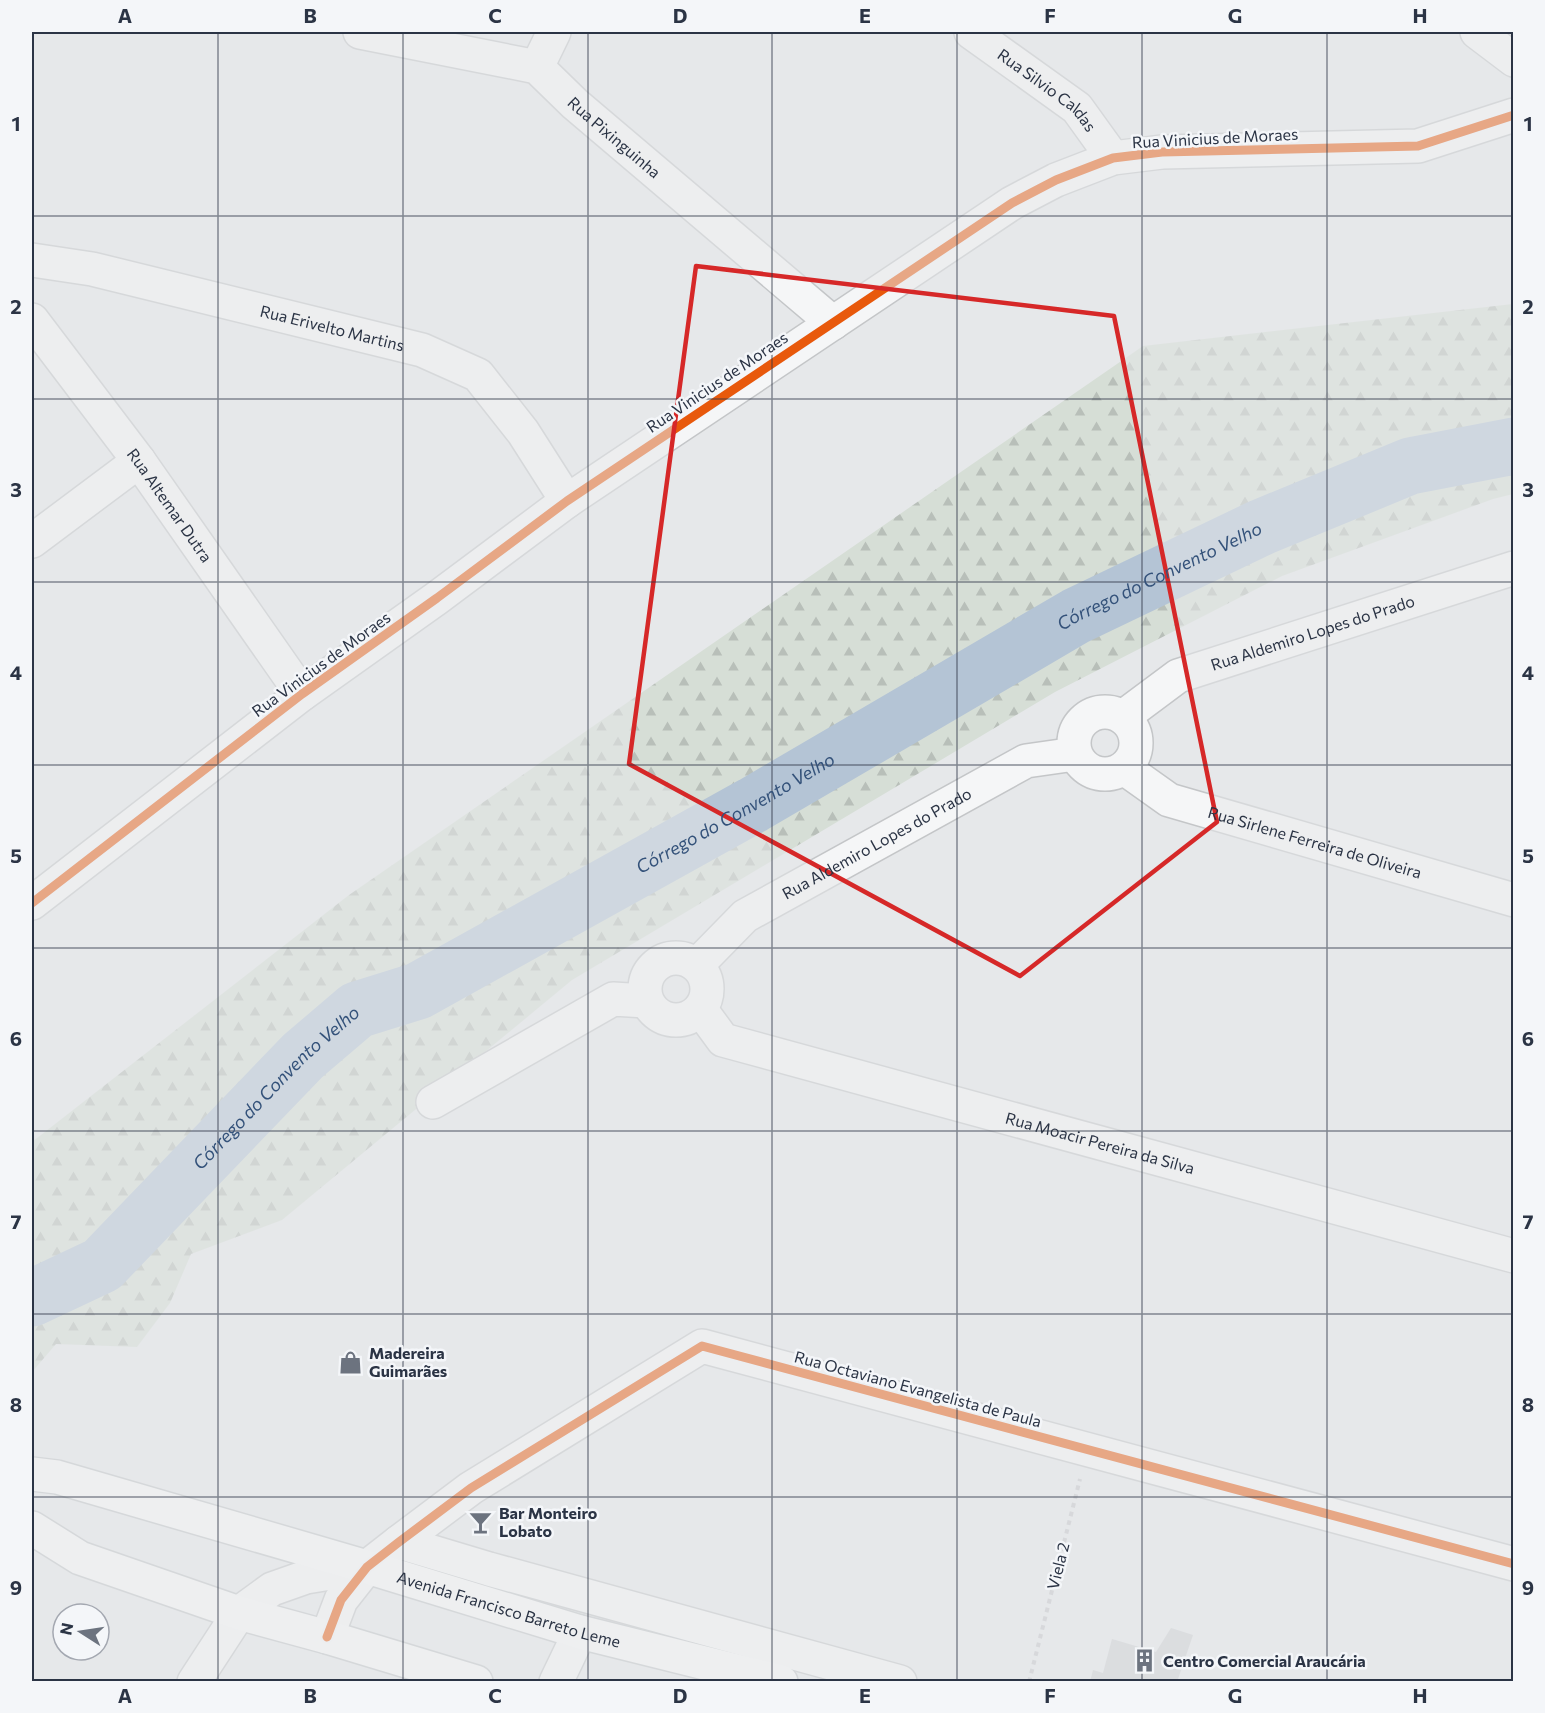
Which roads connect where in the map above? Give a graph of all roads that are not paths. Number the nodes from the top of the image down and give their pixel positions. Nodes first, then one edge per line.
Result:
1 (360, 32) edge
2 (554, 32) edge
3 (971, 32) edge
4 (1477, 32) edge
5 (1514, 60) edge
6 (537, 67) junction
7 (1514, 115) edge
8 (1113, 158) junction
9 (32, 260) edge
10 (32, 320) edge
11 (833, 323) junction
12 (139, 461) junction
13 (567, 501) junction
14 (32, 541) edge
15 (1514, 568) edge
16 (302, 694) junction
17 (1123, 717) junction
18 (1075, 753) junction
19 (1124, 768) junction
20 (1514, 900) edge
21 (32, 903) edge
22 (697, 965) junction
23 (646, 1001) junction
24 (701, 1010) junction
25 (433, 1102) dead end
26 (1514, 1256) edge
27 (32, 1474) edge
28 (32, 1528) edge
29 (399, 1542) junction
30 (1514, 1564) edge
31 (367, 1567) junction
32 (239, 1613) junction
33 (580, 1632) junction
34 (327, 1637) junction
35 (194, 1682) edge
36 (476, 1682) edge
37 (556, 1682) edge
38 (781, 1682) edge
39 (900, 1682) edge

1 - 6 street
2 - 6 street
3 - 8 street, Rua Silvio Caldas
4 - 5 street
6 - 11 street, Rua Pixinguinha
7 - 8 street, Rua Vinicius de Moraes
8 - 11 street, Rua Vinicius de Moraes
9 - 13 street, Rua Erivelto Martins
10 - 12 street, Rua Altemar Dutra
11 - 13 street, Rua Vinicius de Moraes
12 - 14 street
12 - 16 street, Rua Altemar Dutra
13 - 16 street, Rua Vinicius de Moraes
15 - 17 street, Rua Aldemiro Lopes do Prado
16 - 21 street, Rua Vinicius de Moraes
17 - 18 street
17 - 19 street
18 - 19 street
18 - 22 street, Rua Aldemiro Lopes do Prado
19 - 20 street, Rua Sirlene Ferreira de Oliveira
22 - 23 street
22 - 24 street
23 - 24 street
23 - 25 street
24 - 26 street, Rua Moacir Pereira da Silva
27 - 31 main road, Avenida Francisco Barreto Leme
28 - 32 main road
29 - 30 street, Rua Octaviano Evangelista de Paula
29 - 31 street, Rua Octaviano Evangelista de Paula
29 - 39 street, Avenida Francisco Barreto Leme
31 - 32 street
31 - 33 main road, Avenida Francisco Barreto Leme
31 - 34 street
32 - 34 main road
32 - 35 street
33 - 37 street
33 - 38 main road, Avenida Francisco Barreto Leme
34 - 36 main road

